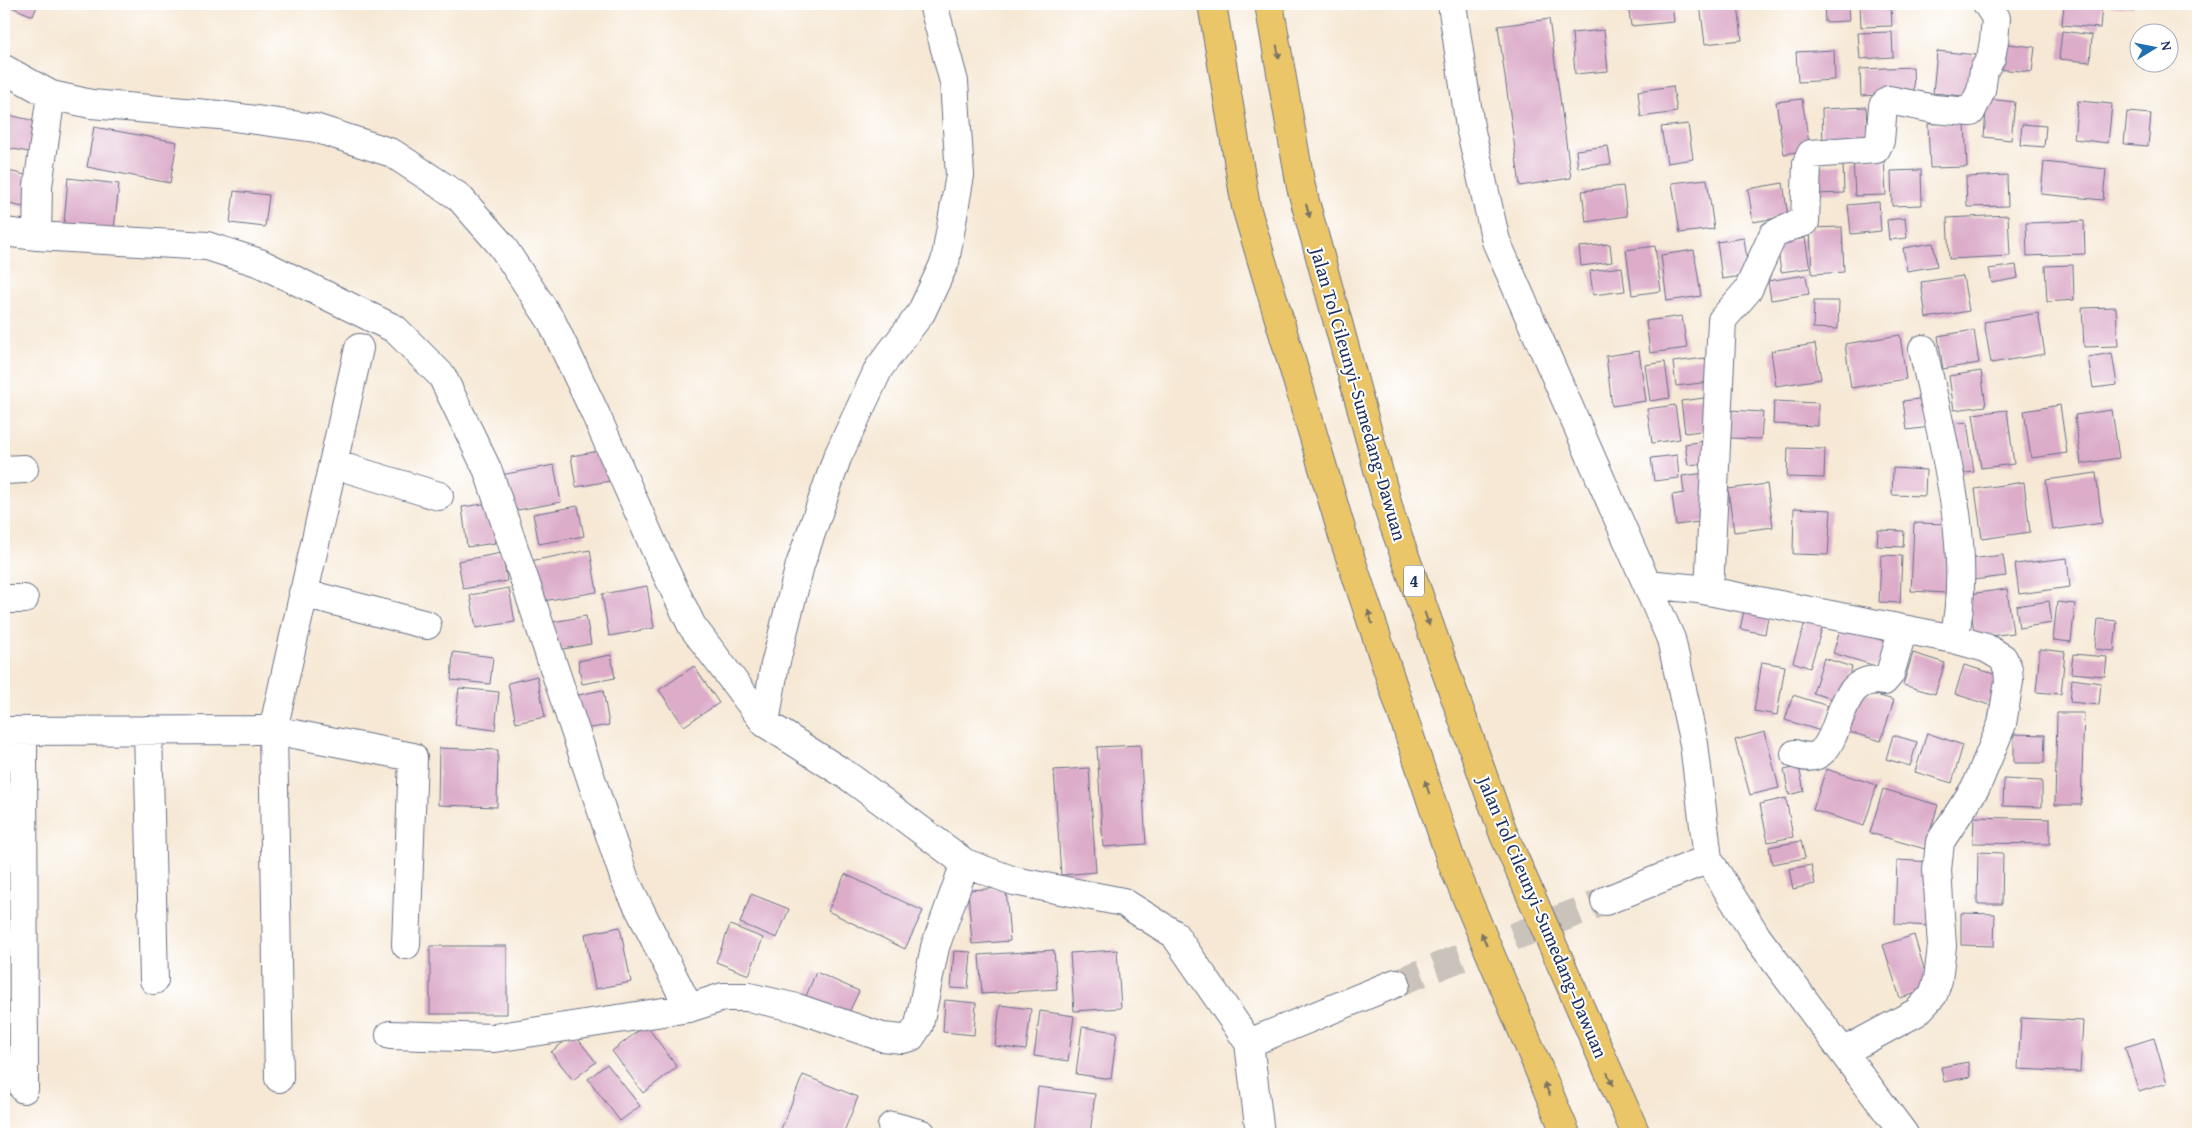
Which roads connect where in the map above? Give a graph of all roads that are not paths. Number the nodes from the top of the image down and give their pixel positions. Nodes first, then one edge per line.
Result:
1 (933, 4) edge
2 (1212, 4) edge
3 (1269, 4) edge
4 (1452, 4) edge
5 (1987, 4) edge
6 (4, 69) edge
7 (50, 96) junction
8 (4, 232) edge
9 (37, 236) junction
10 (359, 348) dead end
11 (1923, 349) dead end
12 (333, 464) junction
13 (439, 496) dead end
14 (1647, 584) junction
15 (1709, 591) junction
16 (304, 592) junction
17 (427, 625) dead end
18 (1903, 629) junction
19 (1954, 639) junction
20 (765, 723) junction
21 (148, 730) junction
22 (273, 730) junction
23 (14, 731) edge
24 (1795, 754) dead end
25 (1708, 859) junction
26 (965, 863) junction
27 (1605, 901) tunnel mouth
28 (14, 922) edge
29 (406, 945) dead end
30 (154, 980) dead end
31 (1396, 983) tunnel mouth
32 (688, 1008) junction
33 (390, 1036) dead end
34 (1249, 1043) junction
35 (1843, 1052) junction
36 (279, 1078) dead end
37 (24, 1089) dead end
38 (892, 1126) dead end
39 (922, 1134) edge
40 (1260, 1134) edge
41 (1566, 1134) edge
42 (1636, 1134) edge
43 (1904, 1134) edge

1 - 20 street
41 -> 2 highway
3 -> 42 highway, Jalan Tol Cileunyi–Sumedang–Dawuan / 4
4 - 14 street
5 - 15 street
6 - 7 street
7 - 9 street
7 - 20 street
8 - 9 street
9 - 32 street
10 - 12 street
11 - 19 street
12 - 13 street
12 - 16 street
14 - 15 street
14 - 25 street
15 - 18 street
16 - 17 street
16 - 22 street
18 - 19 street
18 - 24 street
19 - 35 street
20 - 26 street
21 - 22 street
21 - 23 street
21 - 30 street
22 - 29 street
22 - 36 street
23 - 28 street
25 - 27 street
25 - 35 street
26 - 32 street
26 - 34 street
28 - 37 street
31 - 34 street
32 - 33 street
34 - 40 street
35 - 43 street
38 - 39 street

